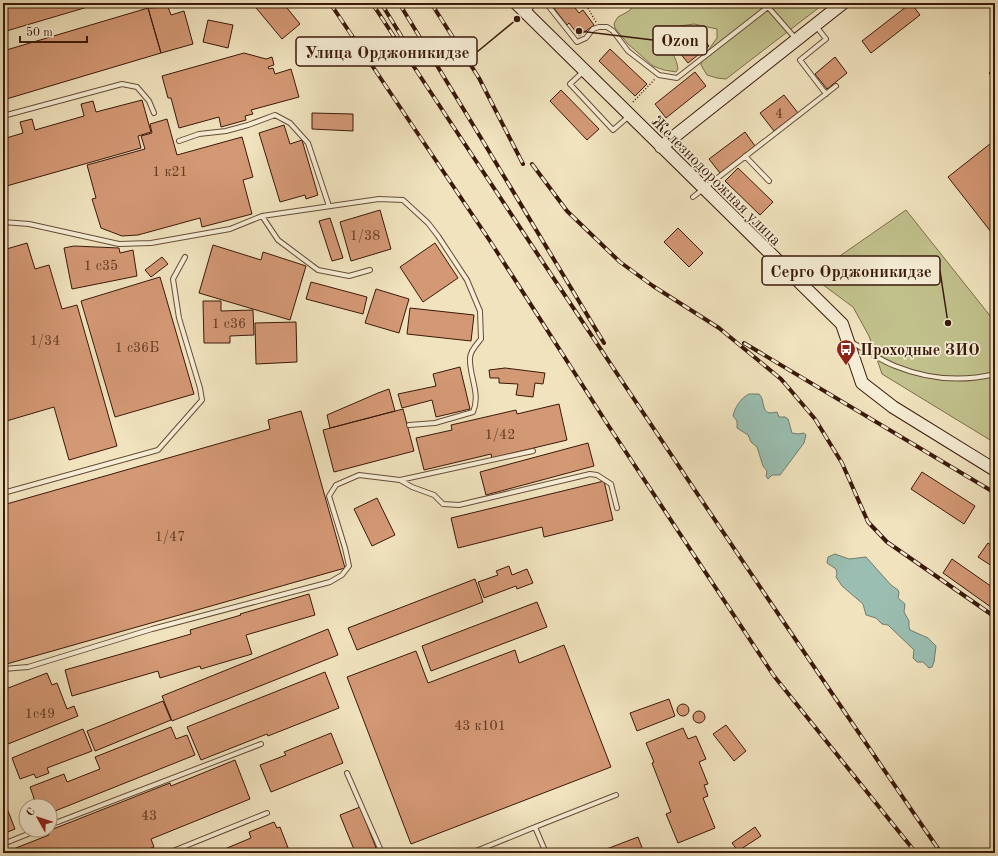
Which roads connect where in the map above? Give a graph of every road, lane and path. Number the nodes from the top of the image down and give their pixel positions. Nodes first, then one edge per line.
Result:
1 (516, 3) edge
2 (534, 3) edge
3 (546, 3) edge
4 (585, 3) edge
5 (843, 3) edge
6 (527, 14) junction
7 (815, 25) junction
8 (599, 27) junction
9 (796, 40) junction
10 (584, 71) junction
11 (659, 75) junction
12 (836, 86) dead end
13 (826, 94) junction
14 (632, 102) dead end
15 (154, 114) dead end
16 (3, 116) edge
17 (629, 116) junction
18 (179, 141) dead end
19 (661, 147) junction
20 (745, 156) junction
21 (769, 181) dead end
22 (703, 189) junction
23 (693, 197) dead end
24 (329, 206) junction
25 (262, 216) junction
26 (3, 222) edge
27 (185, 257) dead end
28 (370, 270) dead end
29 (848, 340) junction
30 (995, 374) edge
31 (409, 425) dead end
32 (533, 451) dead end
33 (995, 470) edge
34 (400, 480) junction
35 (3, 493) edge
36 (617, 508) dead end
37 (3, 669) edge
38 (261, 744) dead end
39 (347, 773) dead end
40 (616, 795) dead end
41 (267, 813) dead end
42 (58, 823) edge
43 (535, 827) junction
44 (18, 838) edge
45 (3, 844) edge
46 (168, 853) edge
47 (382, 853) edge
48 (471, 853) edge
49 (546, 853) edge

1 - 6 street, Железнодорожная улица
2 - 6 lane
3 - 8 lane
4 - 8 path
5 - 7 street
6 - 10 street, Железнодорожная улица
7 - 9 street
7 - 13 lane
8 - 11 lane
9 - 11 lane
9 - 19 street
10 - 17 street, Железнодорожная улица
10 - 17 lane
11 - 14 path
12 - 13 lane
13 - 20 lane
15 - 16 lane
17 - 19 street, Железнодорожная улица
18 - 24 lane
19 - 22 street, Железнодорожная улица
20 - 21 lane
20 - 22 lane
22 - 23 lane
22 - 29 street, Железнодорожная улица
24 - 25 lane
24 - 31 lane
25 - 26 lane
25 - 28 lane
27 - 35 lane
29 - 30 lane
29 - 33 street, Железнодорожная улица
32 - 34 lane
34 - 36 lane
34 - 37 lane
38 - 42 lane
39 - 47 lane
40 - 43 lane
41 - 46 lane
43 - 48 lane
43 - 49 lane
44 - 45 lane

